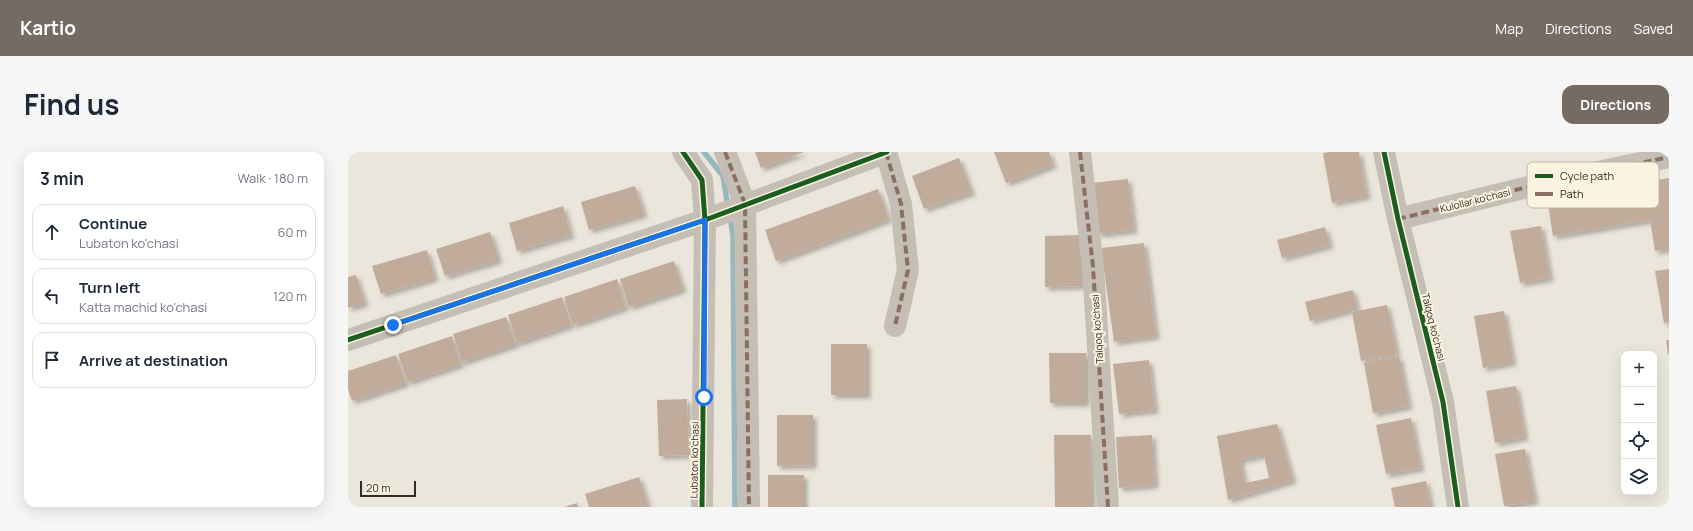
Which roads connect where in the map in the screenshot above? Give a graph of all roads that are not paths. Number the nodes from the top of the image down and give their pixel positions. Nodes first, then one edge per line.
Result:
1 (683, 152) edge
2 (726, 152) edge
3 (887, 152) edge
4 (1080, 152) edge
5 (1384, 152) edge
6 (1669, 157) edge
7 (1645, 162) edge
8 (1527, 187) edge
9 (745, 204) junction
10 (1398, 219) junction
11 (705, 220) junction
12 (895, 326) dead end
13 (348, 340) edge
14 (702, 507) edge
15 (749, 507) edge
16 (1108, 507) edge
17 (1458, 507) edge

1 - 11 street, Lubaton ko'chasi
2 - 9 street
3 - 9 street
3 - 12 street
4 - 16 street, Talqoq ko'chasi
5 - 10 street, Talqoq ko'chasi
6 - 7 street, Kulollar ko'chasi
8 - 10 street, Kulollar ko'chasi
9 - 11 street
9 - 15 street
10 - 17 street, Talqoq ko'chasi
11 - 13 street
11 - 14 street, Lubaton ko'chasi

